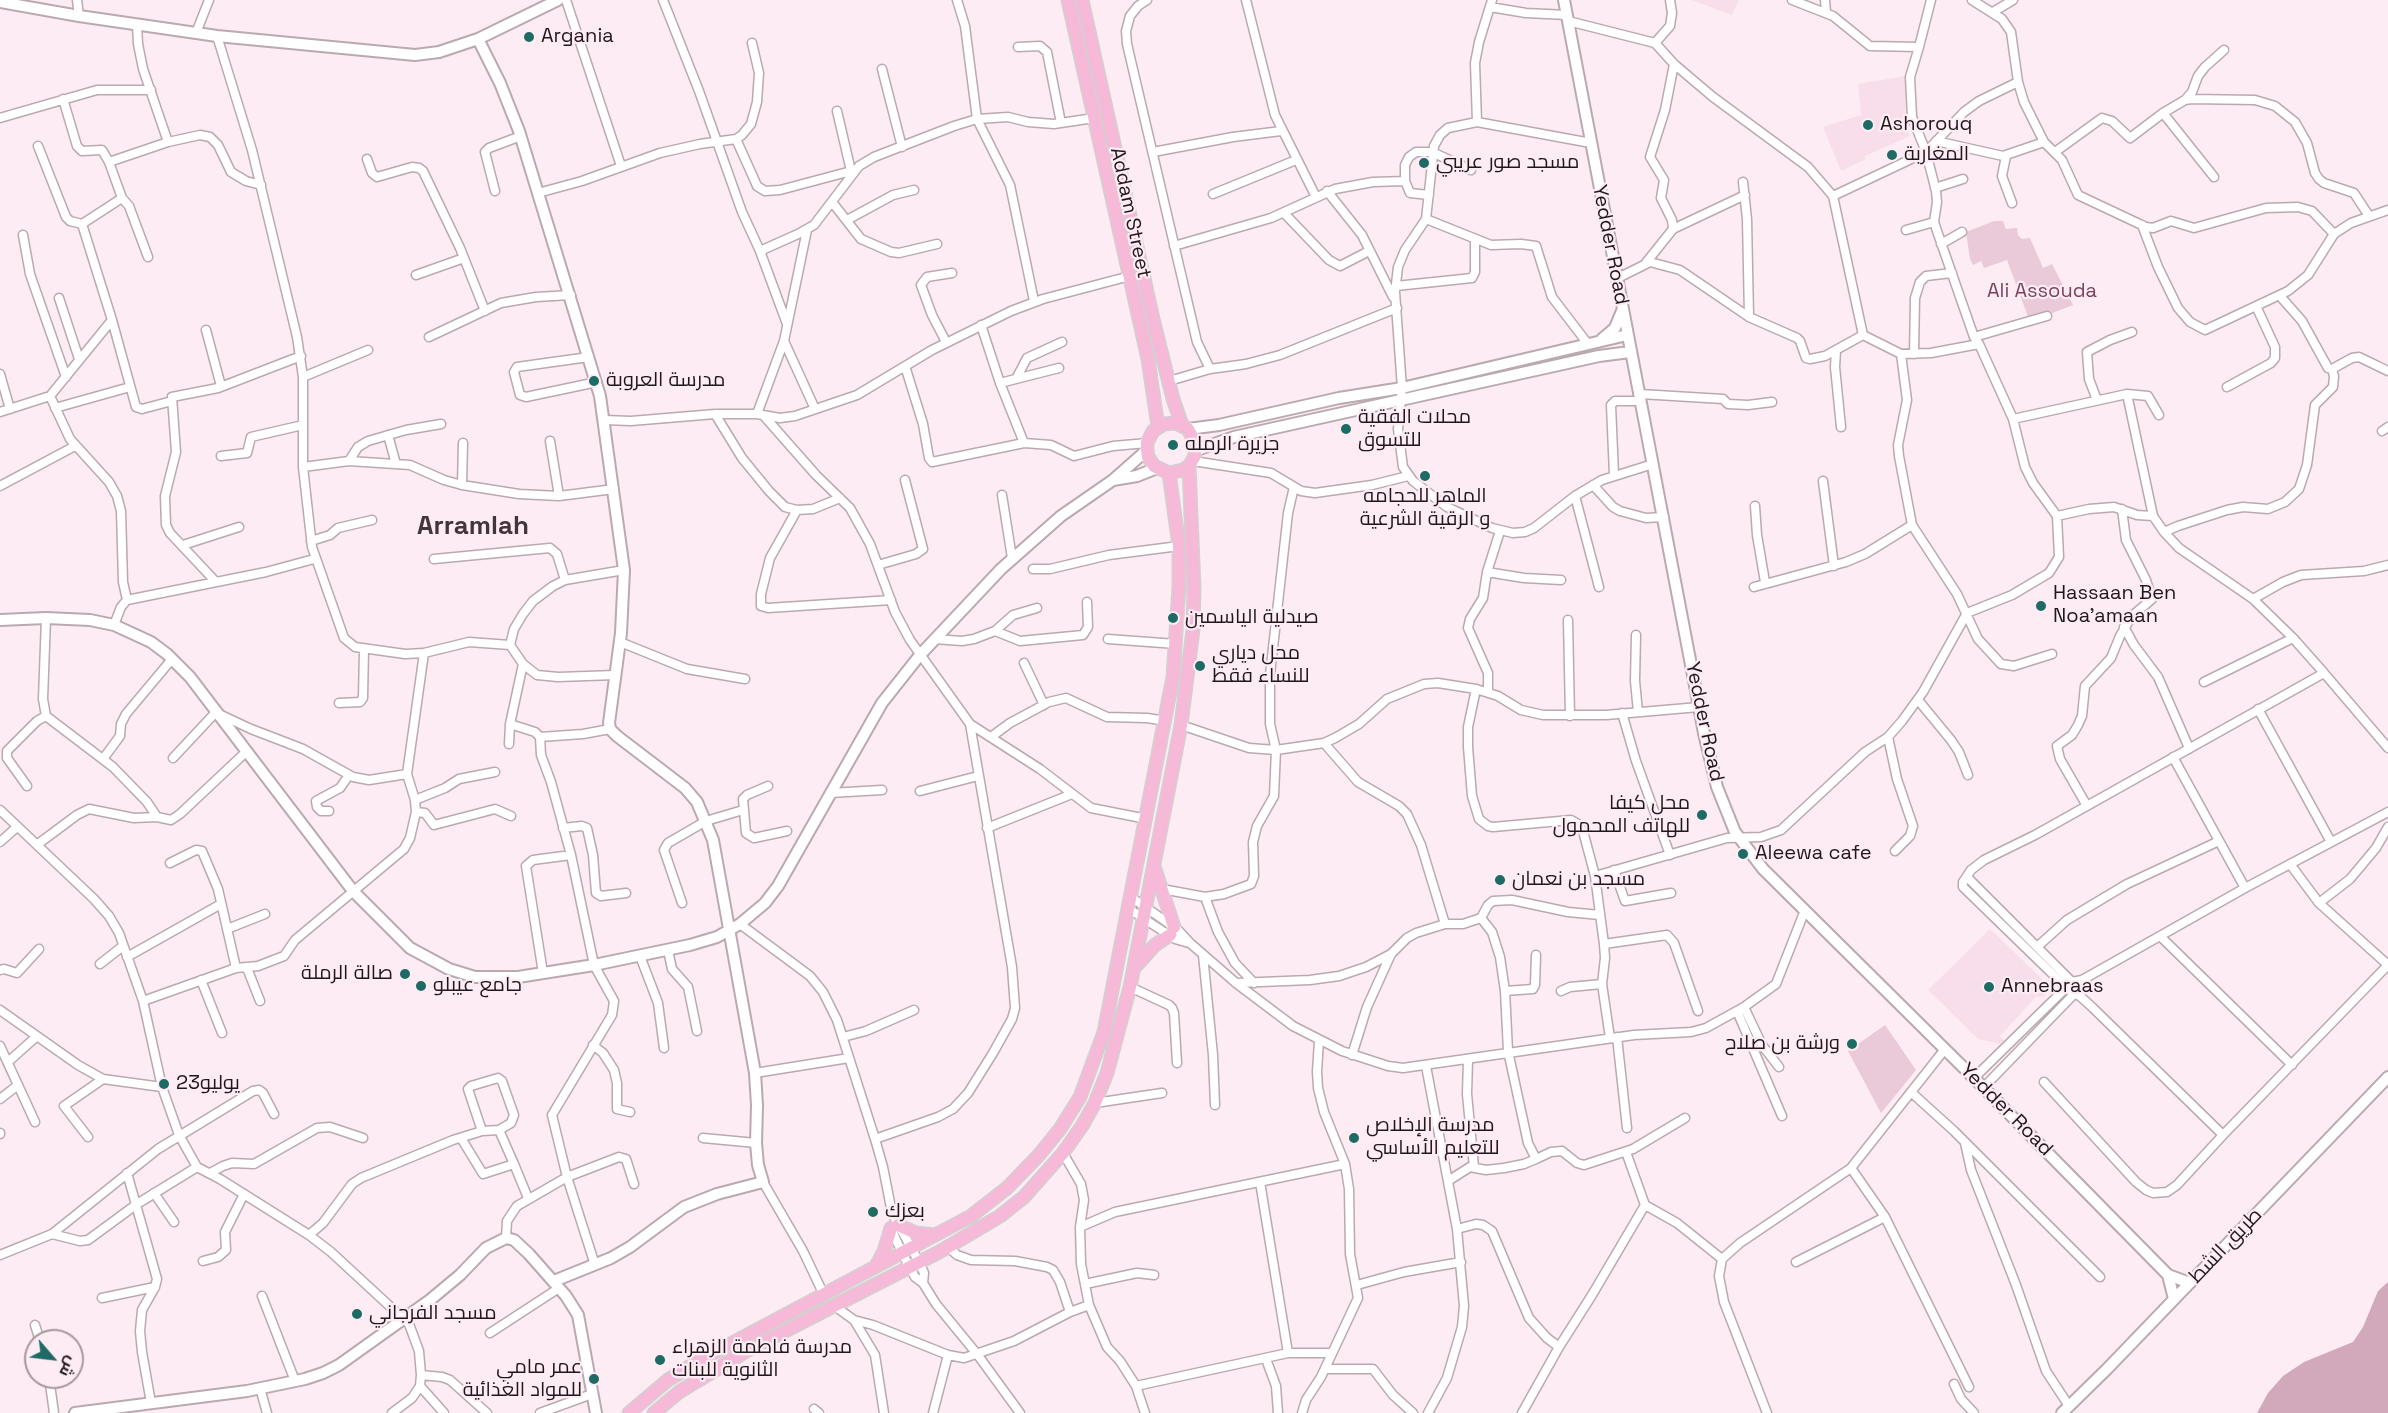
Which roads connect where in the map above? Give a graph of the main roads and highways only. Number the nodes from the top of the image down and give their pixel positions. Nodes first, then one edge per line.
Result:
1 (1068, 0) edge
2 (1082, 0) edge
3 (1158, 427) junction
4 (1185, 427) junction
5 (1193, 459) junction
6 (1163, 470) junction
7 (1155, 869) junction
8 (1134, 970) junction
9 (936, 1236) junction
10 (876, 1266) junction
11 (629, 1413) edge
12 (654, 1413) edge

1 - 3 main road, Addam Street
2 - 4 main road, Addam Street
3 - 4 main road
3 - 6 main road
4 - 5 main road
5 - 6 main road
5 - 7 main road
6 - 9 main road
7 - 8 main road
7 - 8 main road
8 - 12 main road
9 - 10 main road
9 - 10 main road
10 - 11 main road

